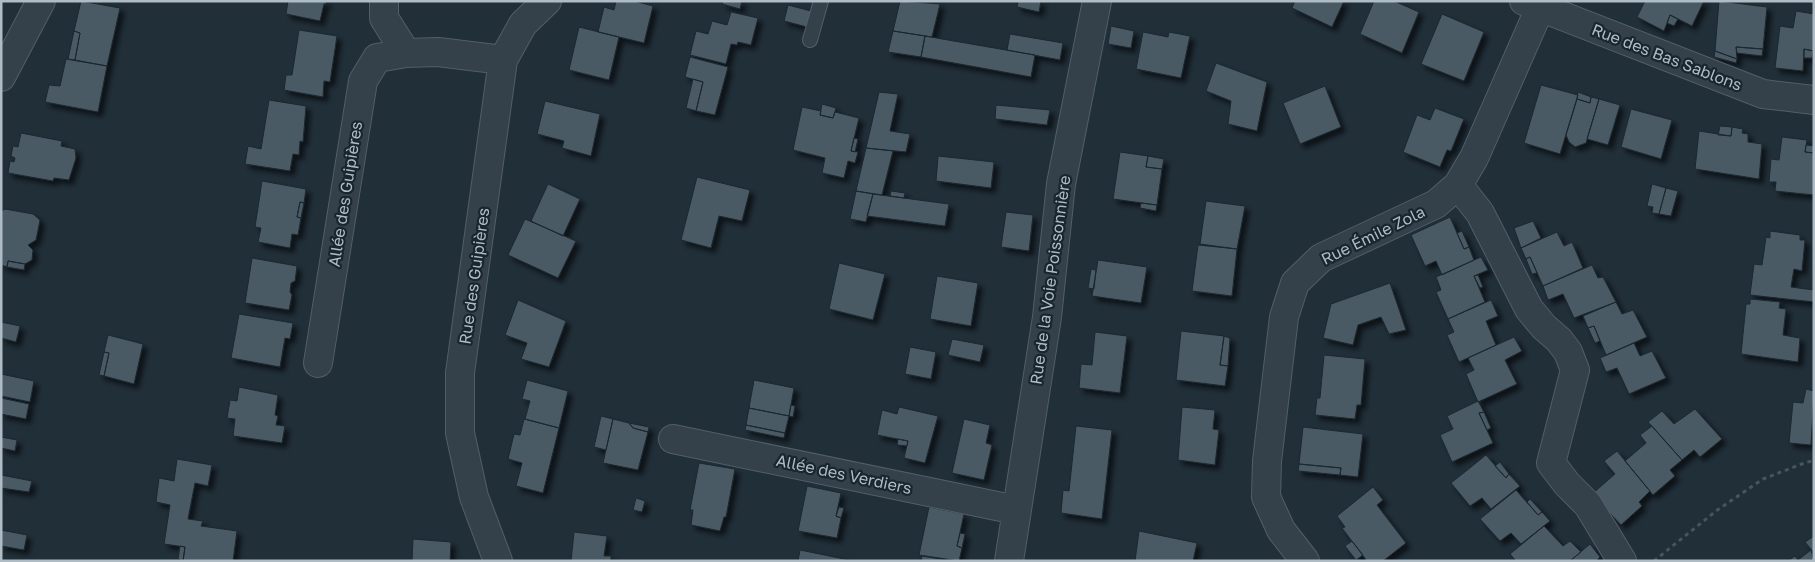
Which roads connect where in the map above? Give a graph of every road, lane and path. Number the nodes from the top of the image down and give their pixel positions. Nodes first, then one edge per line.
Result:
1 (41, 1) edge
2 (384, 1) edge
3 (547, 1) edge
4 (821, 1) edge
5 (1097, 1) edge
6 (1536, 4) edge
7 (810, 40) dead end
8 (406, 53) junction
9 (503, 60) junction
10 (1, 77) edge
11 (1814, 100) edge
12 (1458, 185) junction
13 (318, 363) dead end
14 (673, 439) dead end
15 (1814, 462) edge
16 (1016, 510) junction
17 (498, 561) edge
18 (1009, 561) edge
19 (1305, 561) edge
20 (1622, 561) edge
21 (1654, 561) edge

1 - 10 street
2 - 8 street
3 - 9 street, Rue des Guipières
4 - 7 lane
5 - 16 street, Rue de la Voie Poissonnière
6 - 11 street, Rue des Bas Sablons
6 - 12 street, Rue Émile Zola
8 - 9 street, Allée des Guipières
8 - 13 street, Allée des Guipières
9 - 17 street, Rue des Guipières
12 - 19 street, Rue Émile Zola
12 - 20 street
14 - 16 street, Allée des Verdiers
15 - 21 path
16 - 18 street, Rue de la Voie Poissonnière

